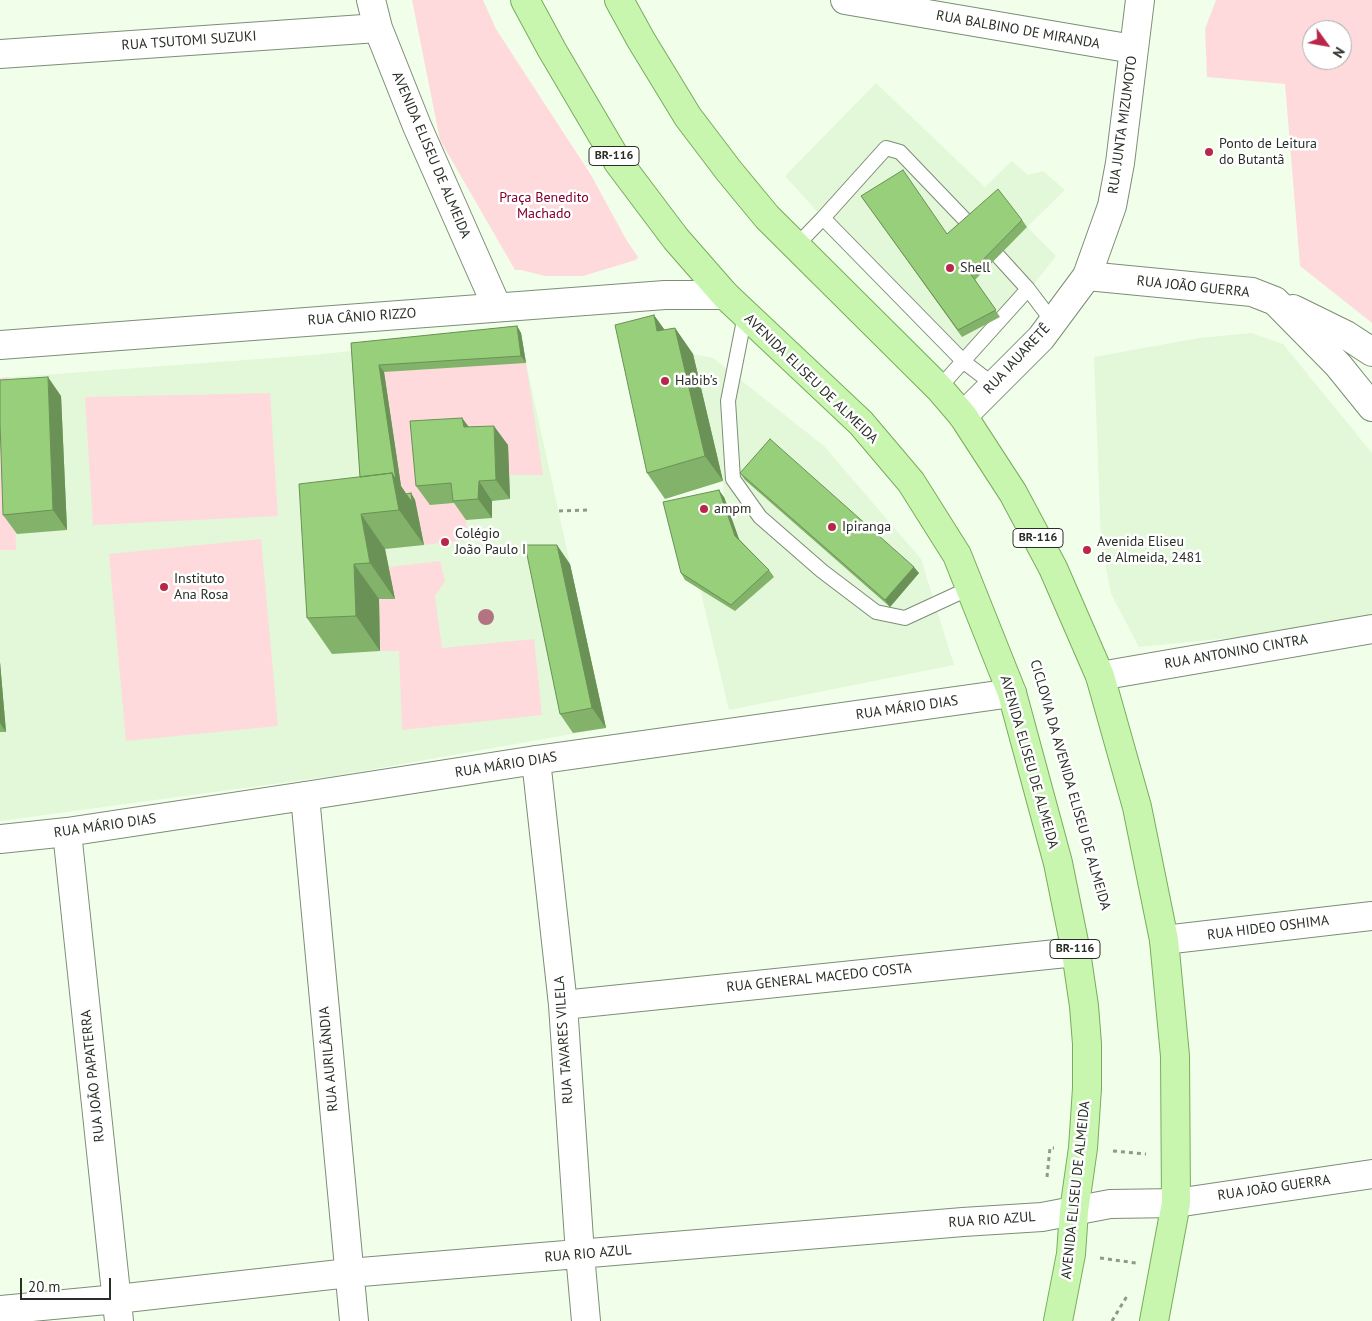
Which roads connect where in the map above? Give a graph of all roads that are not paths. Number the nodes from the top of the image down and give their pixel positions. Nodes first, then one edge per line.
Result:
1 (371, 0) edge
2 (525, 0) edge
3 (619, 0) edge
4 (845, 0) edge
5 (1140, 0) edge
6 (378, 28) junction
7 (1133, 49) junction
8 (0, 54) edge
9 (823, 218) junction
10 (970, 225) edge
11 (796, 246) junction
12 (998, 256) dead end
13 (1086, 276) junction
14 (1028, 289) junction
15 (725, 296) junction
16 (1276, 301) junction
17 (497, 307) junction
18 (745, 315) junction
19 (1053, 322) junction
20 (0, 345) edge
21 (1372, 352) edge
22 (964, 362) junction
23 (994, 385) junction
24 (940, 388) junction
25 (1372, 407) edge
26 (963, 416) junction
27 (970, 588) junction
28 (1372, 629) edge
29 (1100, 676) junction
30 (1012, 694) junction
31 (536, 760) junction
32 (305, 796) junction
33 (67, 832) junction
34 (0, 839) edge
35 (1372, 916) edge
36 (1164, 940) junction
37 (1076, 952) junction
38 (563, 1004) junction
39 (1372, 1174) edge
40 (1176, 1203) junction
41 (1074, 1211) junction
42 (580, 1254) junction
43 (349, 1273) junction
44 (0, 1310) edge
45 (118, 1310) edge
46 (354, 1321) edge
47 (586, 1321) edge
48 (1058, 1321) edge
49 (1154, 1321) edge

1 - 6 street, AVENIDA ELISEU DE ALMEIDA
2 - 15 main road, AVENIDA ELISEU DE ALMEIDA / BR-116
3 - 11 main road, BR-116
4 - 7 street, RUA BALBINO DE MIRANDA
5 - 7 street, RUA JUNTA MIZUMOTO
6 - 8 street, RUA TSUTOMI SUZUKI
6 - 17 street, AVENIDA ELISEU DE ALMEIDA
7 - 13 street, RUA JUNTA MIZUMOTO
9 - 10 lane
9 - 11 lane
9 - 22 lane
11 - 24 main road, BR-116
12 - 14 lane
13 - 16 street, RUA JOÃO GUERRA
13 - 19 street, RUA IAUARETÊ
14 - 19 lane
14 - 22 lane
15 - 17 street, RUA CÂNIO RIZZO
15 - 18 main road, AVENIDA ELISEU DE ALMEIDA / BR-116
16 - 21 street
16 - 25 street, RUA JOÃO GUERRA
17 - 20 street, RUA CÂNIO RIZZO
18 - 27 main road, AVENIDA ELISEU DE ALMEIDA / BR-116
18 - 27 lane
19 - 23 street, RUA IAUARETÊ
22 - 23 lane
22 - 24 lane
23 - 26 street, RUA IAUARETÊ
24 - 26 main road, BR-116
26 - 29 main road, BR-116
27 - 30 main road, AVENIDA ELISEU DE ALMEIDA / BR-116
28 - 29 street, RUA ANTONINO CINTRA
29 - 36 main road, BR-116
30 - 31 street, RUA MÁRIO DIAS
30 - 37 main road, AVENIDA ELISEU DE ALMEIDA / BR-116
31 - 32 street, RUA MÁRIO DIAS
31 - 38 street, RUA TAVARES VILELA
32 - 33 street, RUA MÁRIO DIAS
32 - 43 street, RUA AURILÂNDIA
33 - 34 street, RUA MÁRIO DIAS
33 - 45 street, RUA JOÃO PAPATERRA
35 - 36 street, RUA HIDEO OSHIMA
36 - 40 main road, BR-116
37 - 38 street, RUA GENERAL MACEDO COSTA
37 - 41 main road, AVENIDA ELISEU DE ALMEIDA / BR-116
38 - 42 street, RUA TAVARES VILELA
39 - 40 street, RUA JOÃO GUERRA
40 - 41 street, RUA RIO AZUL
40 - 49 main road, BR-116
41 - 42 street, RUA RIO AZUL
41 - 48 main road, AVENIDA ELISEU DE ALMEIDA / BR-116
42 - 43 street, RUA RIO AZUL
42 - 47 street, RUA TAVARES VILELA
43 - 45 street, RUA RIO AZUL
43 - 46 street, RUA AURILÂNDIA
44 - 45 street, RUA RIO AZUL

